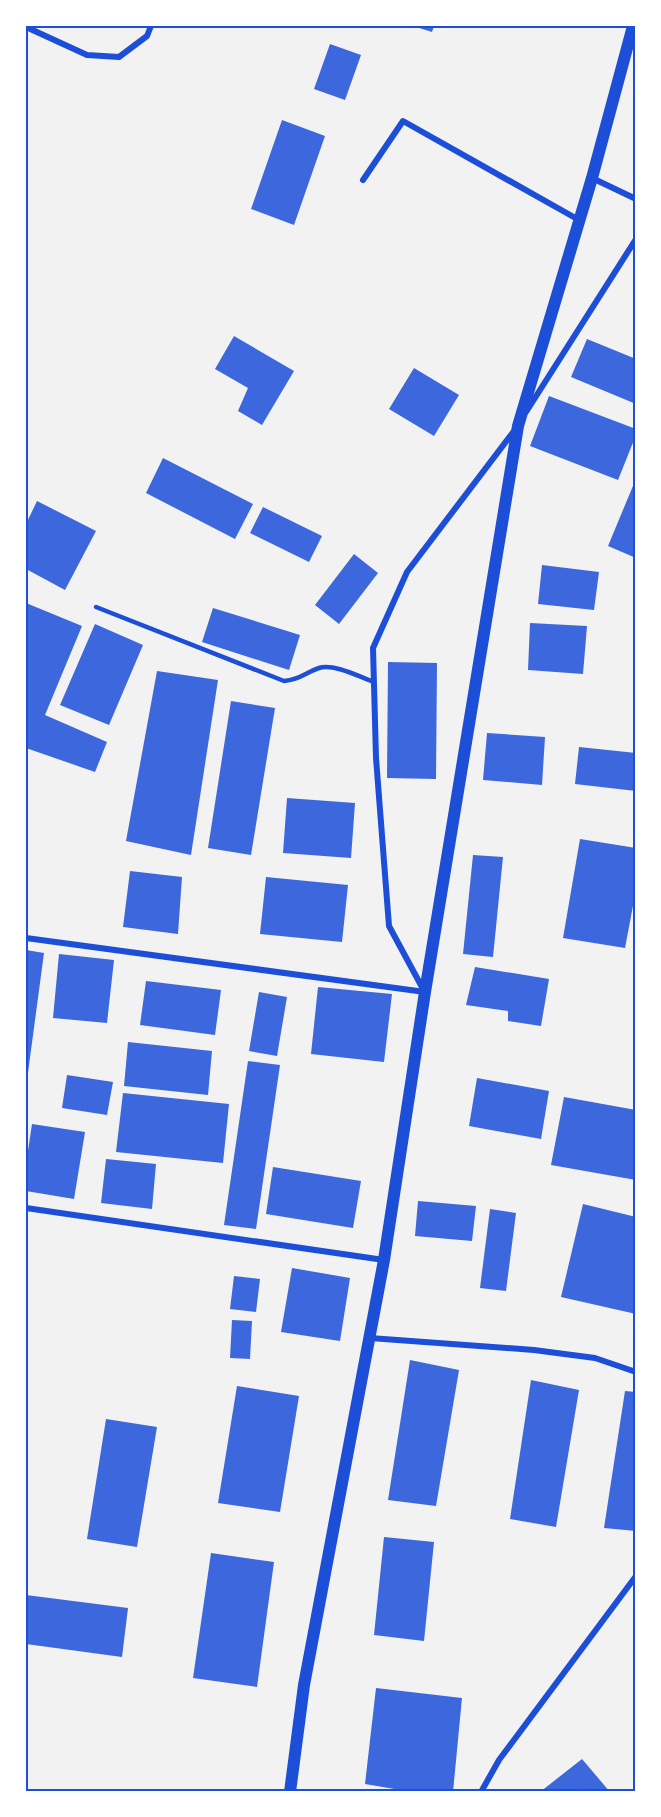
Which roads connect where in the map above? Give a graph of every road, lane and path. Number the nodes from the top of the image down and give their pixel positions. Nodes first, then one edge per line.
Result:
1 (151, 26) edge
2 (633, 26) edge
3 (26, 27) edge
4 (592, 178) junction
5 (363, 180) dead end
6 (636, 200) edge
7 (579, 220) junction
8 (636, 239) edge
9 (518, 426) junction
10 (96, 608) dead end
11 (374, 682) junction
12 (26, 938) edge
13 (425, 992) junction
14 (26, 1208) edge
15 (384, 1260) junction
16 (370, 1338) junction
17 (636, 1372) edge
18 (636, 1576) edge
19 (290, 1791) edge
20 (481, 1791) edge

1 - 3 street
2 - 4 main road
4 - 6 street
4 - 7 main road
5 - 7 street
7 - 9 main road
8 - 9 street
9 - 11 street
9 - 13 main road
10 - 11 lane
11 - 13 street
12 - 13 street
13 - 15 main road
14 - 15 street
15 - 16 main road
16 - 17 street
16 - 19 main road
18 - 20 street

